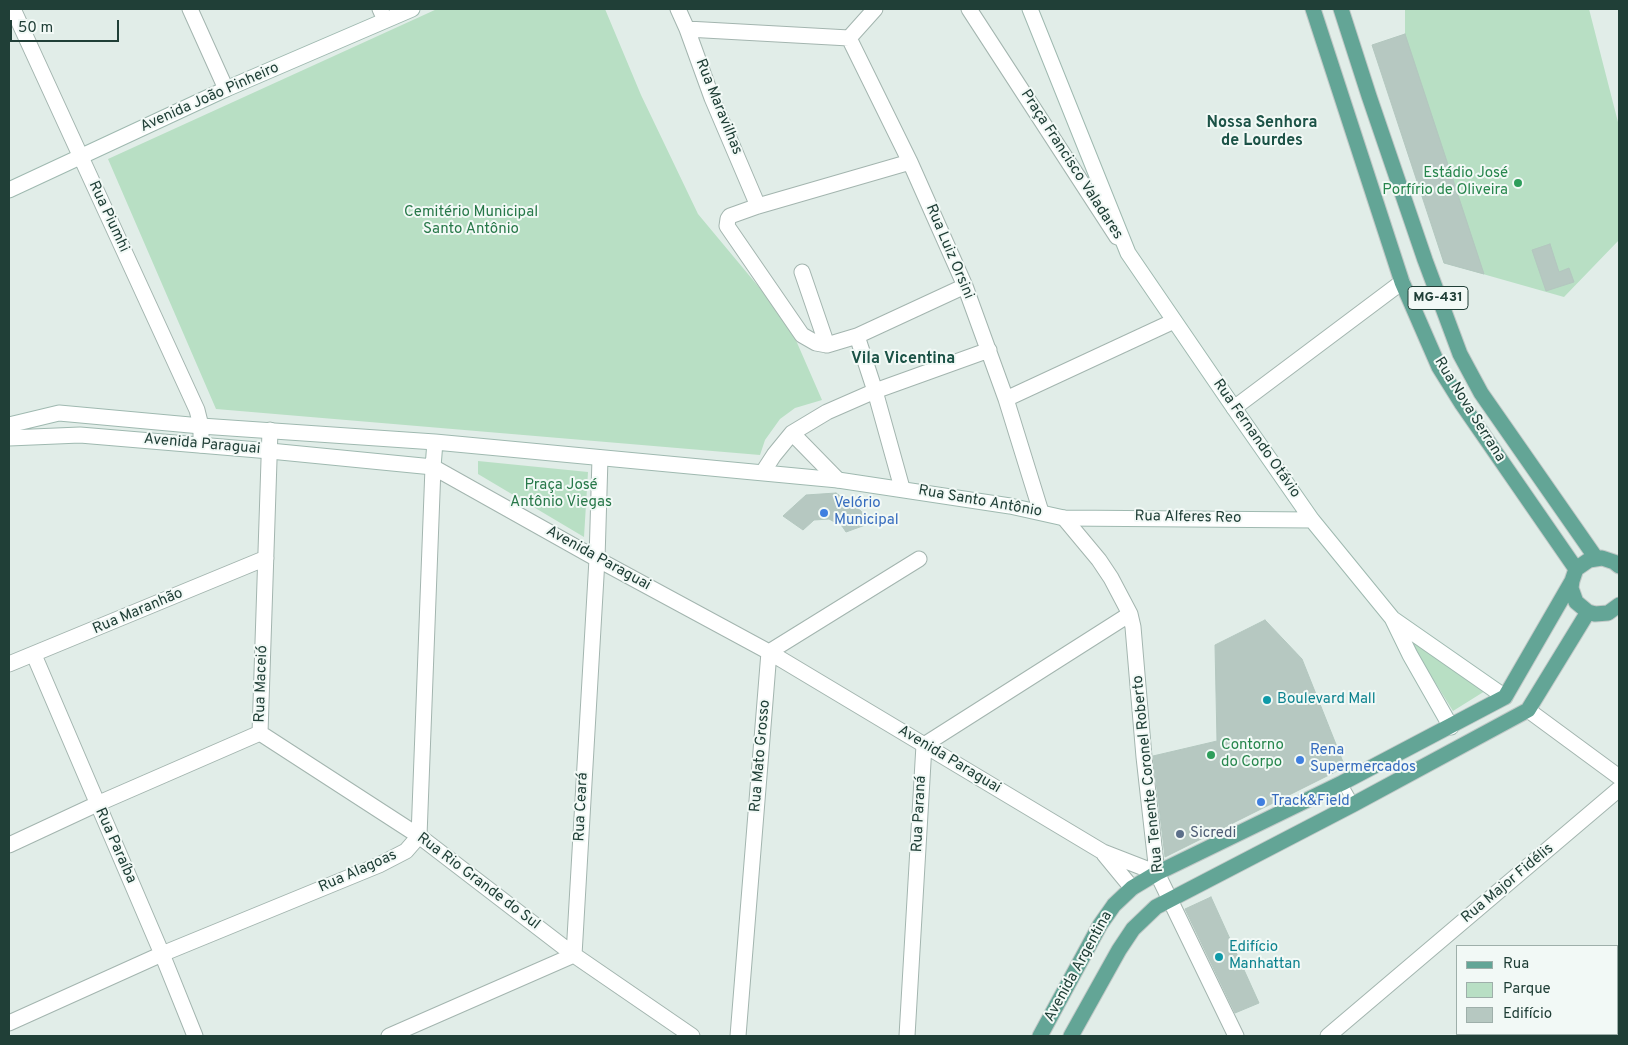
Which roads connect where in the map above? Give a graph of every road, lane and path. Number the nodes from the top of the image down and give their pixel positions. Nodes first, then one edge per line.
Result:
1 (13, 9) edge
2 (190, 9) edge
3 (412, 9) edge
4 (678, 9) edge
5 (875, 9) edge
6 (970, 9) edge
7 (1030, 9) edge
8 (1313, 9) edge
9 (1341, 9) edge
10 (383, 15) edge
11 (687, 29) junction
12 (849, 38) junction
13 (226, 89) junction
14 (80, 157) junction
15 (910, 162) junction
16 (9, 190) edge
17 (758, 206) junction
18 (1128, 253) junction
19 (802, 272) dead end
20 (1402, 282) junction
21 (965, 286) junction
22 (1174, 321) junction
23 (857, 336) junction
24 (827, 345) junction
25 (988, 350) junction
26 (875, 391) junction
27 (1006, 399) junction
28 (1234, 408) junction
29 (9, 425) edge
30 (201, 426) junction
31 (270, 430) junction
32 (792, 433) junction
33 (9, 438) edge
34 (435, 442) junction
35 (201, 445) junction
36 (270, 451) junction
37 (600, 458) junction
38 (433, 467) junction
39 (763, 472) junction
40 (838, 480) junction
41 (902, 488) junction
42 (1041, 512) junction
43 (1064, 518) junction
44 (1312, 520) junction
45 (266, 558) junction
46 (597, 559) junction
47 (919, 559) dead end
48 (1611, 561) edge
49 (1574, 575) junction
50 (1619, 605) edge
51 (1588, 612) junction
52 (1130, 614) junction
53 (1392, 618) junction
54 (769, 652) junction
55 (34, 655) junction
56 (9, 664) edge
57 (1505, 697) junction
58 (1528, 710) junction
59 (1451, 726) junction
60 (260, 733) junction
61 (924, 745) junction
62 (1619, 777) edge
63 (1342, 783) junction
64 (1619, 789) edge
65 (97, 804) junction
66 (1354, 804) junction
67 (420, 836) junction
68 (9, 845) edge
69 (1103, 852) junction
70 (1157, 873) junction
71 (1132, 888) junction
72 (1169, 898) junction
73 (162, 954) junction
74 (574, 955) junction
75 (9, 1023) edge
76 (195, 1036) edge
77 (389, 1036) edge
78 (692, 1036) edge
79 (738, 1036) edge
80 (907, 1036) edge
81 (1040, 1036) edge
82 (1071, 1036) edge
83 (1236, 1036) edge
84 (1328, 1036) edge

1 - 14 street, Rua Piumhi
2 - 13 street
3 - 10 street, Avenida João Pinheiro
4 - 11 street, Rua Maravilhas
5 - 12 street
6 - 18 street, Praça Francisco Valadares
7 - 18 street, Praça Francisco Valadares
8 - 20 main road, Rua Nova Serrana
9 - 48 main road, Rua Nova Serrana / MG-431
10 - 13 street, Avenida João Pinheiro
11 - 12 street
11 - 17 street, Rua Maravilhas
12 - 15 street, Rua Luiz Orsini
13 - 14 street, Avenida João Pinheiro
14 - 16 street, Avenida João Pinheiro
14 - 30 street, Rua Piumhi
15 - 17 street
15 - 21 street, Rua Luiz Orsini
17 - 24 street
18 - 22 street, Rua Fernando Otávio
19 - 24 street
20 - 28 street
20 - 49 main road, Rua Nova Serrana
21 - 23 street
21 - 25 street, Rua Luiz Orsini
22 - 27 street
22 - 28 street, Rua Fernando Otávio
23 - 24 street
23 - 26 street
25 - 26 street
25 - 27 street, Rua Luiz Orsini
26 - 32 street
26 - 41 street
27 - 42 street, Rua Luiz Orsini
28 - 44 street, Rua Fernando Otávio
29 - 30 street, Avenida Paraguai
30 - 31 street, Avenida Paraguai
30 - 35 street, Rua Piumhi
31 - 34 street, Avenida Paraguai
31 - 36 street, Rua Maceió
32 - 39 street
32 - 40 street
33 - 35 street, Avenida Paraguai
34 - 37 street
34 - 38 street
35 - 36 street, Avenida Paraguai
36 - 38 street, Avenida Paraguai
36 - 45 street, Rua Maceió
37 - 39 street, Rua Santo Antônio
37 - 46 street, Rua Ceará
38 - 46 street, Avenida Paraguai
38 - 67 street
39 - 40 street, Rua Santo Antônio
40 - 41 street, Rua Santo Antônio
41 - 42 street, Rua Santo Antônio
42 - 43 street, Rua Santo Antônio
43 - 44 street, Rua Alferes Reo
43 - 52 street
44 - 53 street, Rua Fernando Otávio
45 - 55 street, Rua Maranhão
45 - 60 street, Rua Maceió
46 - 54 street, Avenida Paraguai
46 - 74 street, Rua Ceará
47 - 54 street
48 - 49 main road
49 - 51 main road, Rua Nova Serrana
49 - 57 main road
50 - 51 main road
51 - 58 main road
52 - 61 street
52 - 70 street, Rua Tenente Coronel Roberto
53 - 57 street
53 - 59 street
54 - 61 street, Avenida Paraguai
54 - 79 street, Rua Mato Grosso
55 - 56 street, Rua Maranhão
55 - 65 street, Rua Paraíba
57 - 59 main road, Avenida Argentina
58 - 62 street
58 - 66 main road, Avenida Argentina
59 - 63 main road, Avenida Argentina
60 - 65 street, Rua Maceió
60 - 67 street, Rua Rio Grande do Sul
61 - 69 street, Avenida Paraguai
61 - 80 street, Rua Paraná
63 - 66 lane
63 - 70 main road, Avenida Argentina
64 - 84 street, Rua Major Fidélis
65 - 68 street, Rua Maceió
65 - 73 street, Rua Paraíba
66 - 72 main road, Avenida Argentina
67 - 73 street, Rua Alagoas
67 - 74 street, Rua Rio Grande do Sul
69 - 70 street, Avenida Paraguai
69 - 71 street, Avenida Paraguai
70 - 71 main road, Avenida Argentina
70 - 72 street, Rua Tenente Coronel Roberto
71 - 81 main road, Avenida Argentina
72 - 82 main road, Avenida Argentina
72 - 83 street, Rua Tenente Coronel Roberto
73 - 75 street, Rua Alagoas
73 - 76 street, Rua Paraíba
74 - 77 street
74 - 78 street, Rua Rio Grande do Sul

